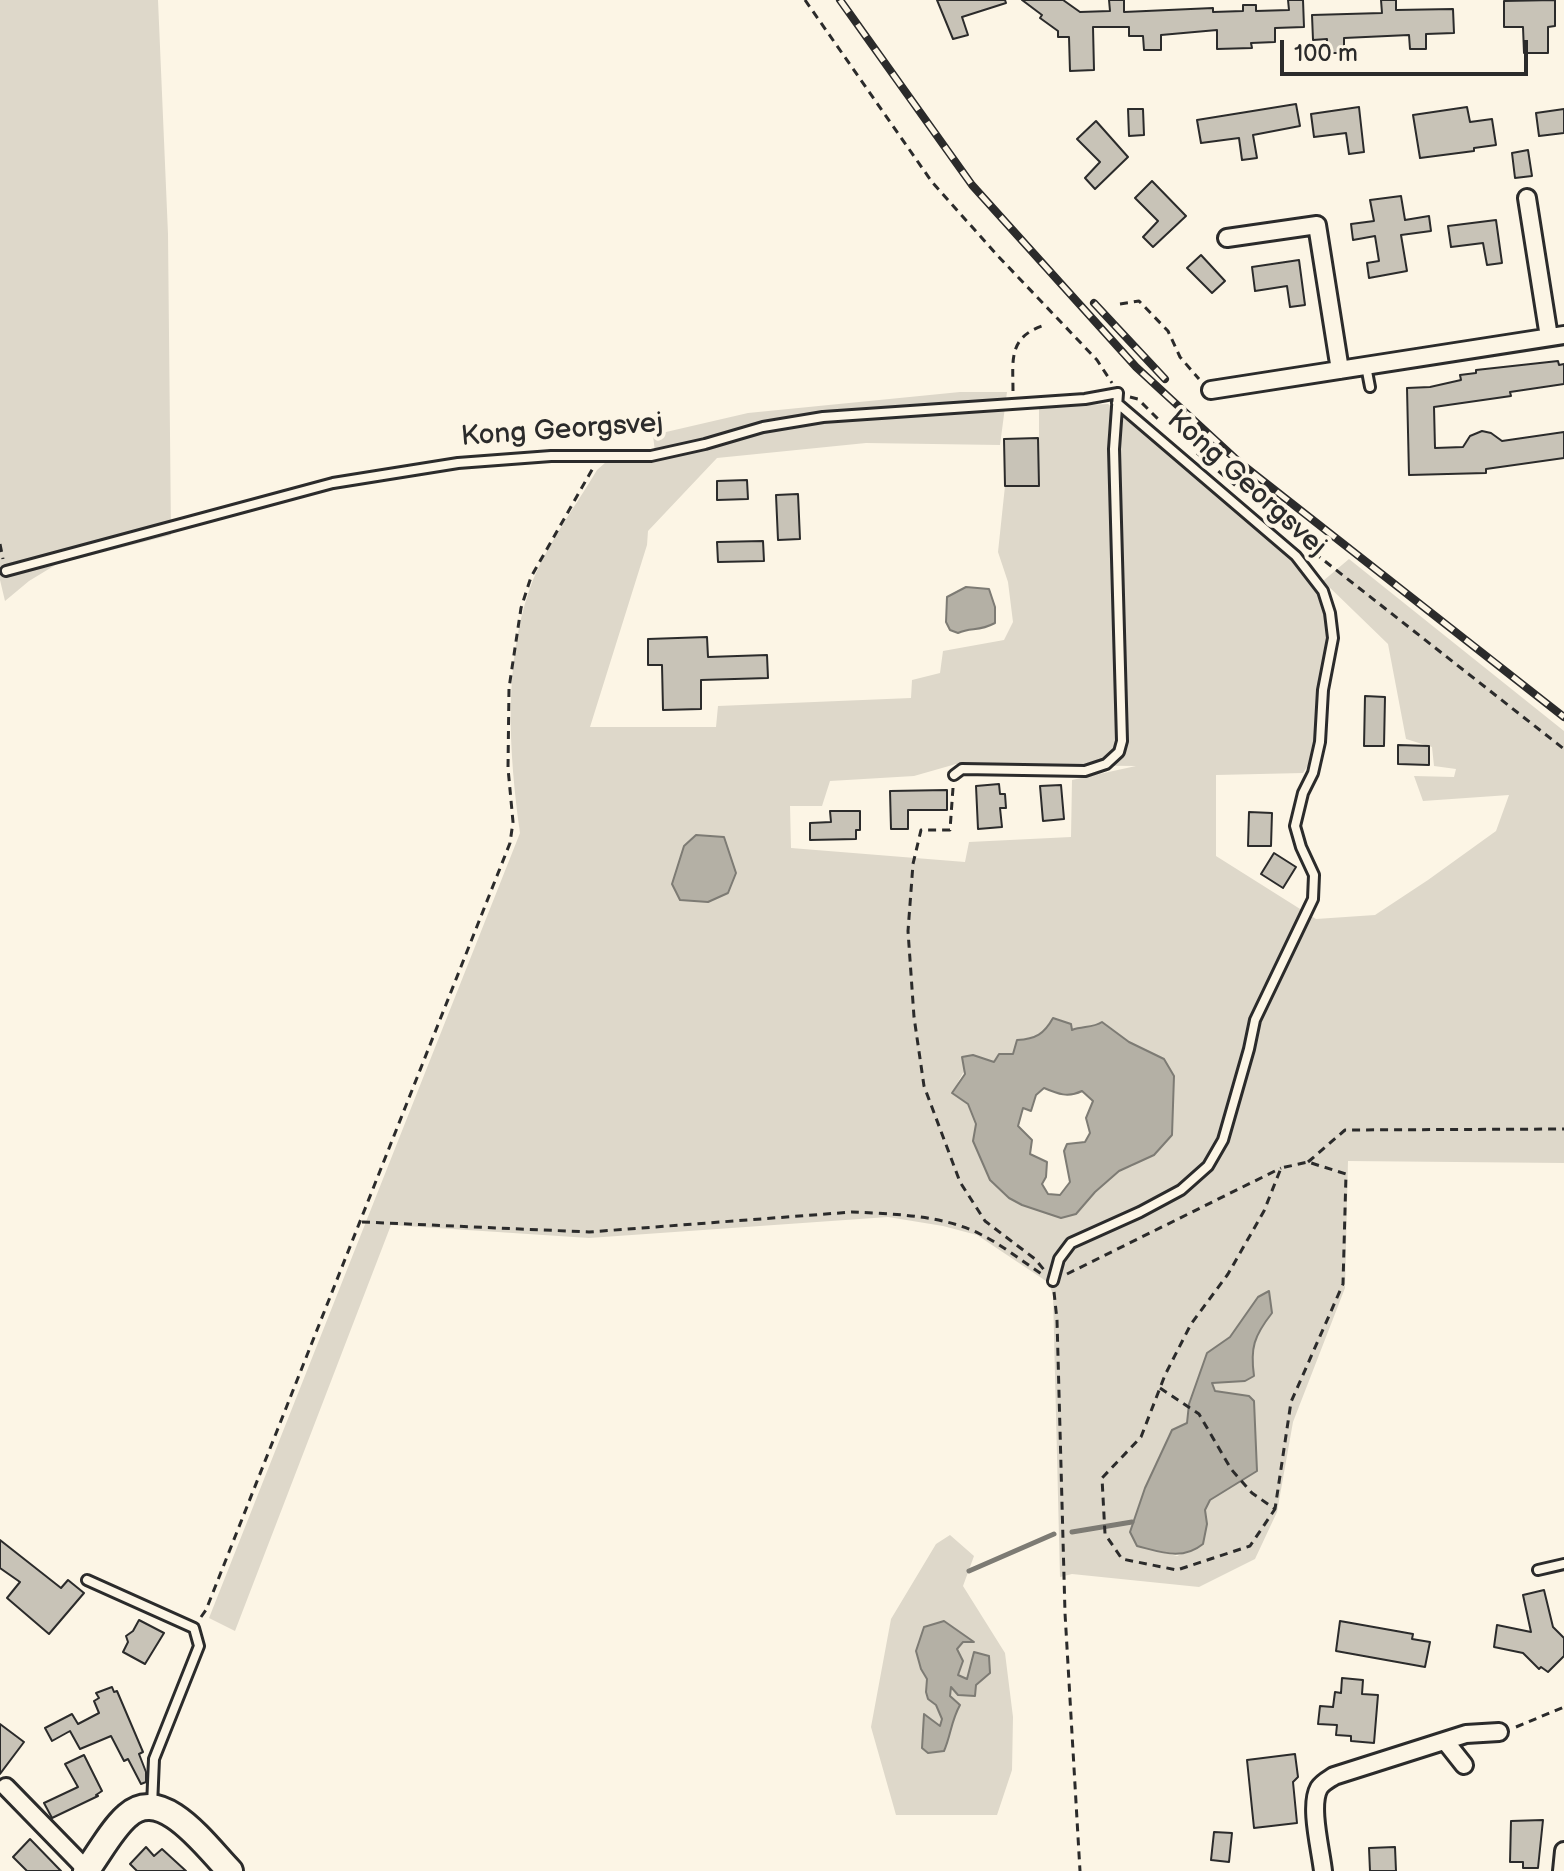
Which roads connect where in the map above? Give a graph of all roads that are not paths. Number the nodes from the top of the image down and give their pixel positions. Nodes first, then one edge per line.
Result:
1 (1527, 198) dead end
2 (1227, 238) dead end
3 (1557, 336) edge
4 (1366, 366) junction
5 (1340, 370) junction
6 (1370, 387) dead end
7 (1211, 390) road end
8 (1117, 403) junction
9 (6, 571) dead end
10 (954, 775) road end
11 (1053, 1281) road end
12 (1564, 1564) edge
13 (1538, 1570) dead end
14 (87, 1580) dead end
15 (1499, 1732) road end
16 (1445, 1741) junction
17 (1464, 1765) dead end
18 (6, 1787) dead end
19 (152, 1806) junction
20 (1564, 1851) edge
21 (87, 1871) edge
22 (230, 1871) edge
23 (1323, 1871) edge
24 (1562, 1871) edge

1 - 3 street, Kong Georgsvej
2 - 5 street
3 - 4 street, Kong Georgsvej
4 - 5 street, Kong Georgsvej
4 - 6 lane
5 - 7 street, Kong Georgsvej
8 - 9 lane, Kong Georgsvej
8 - 10 lane
8 - 11 lane, Kong Georgsvej
12 - 13 lane
14 - 19 lane
15 - 16 street
16 - 17 street
16 - 23 street
18 - 21 street
19 - 21 street
19 - 22 street
20 - 24 street

